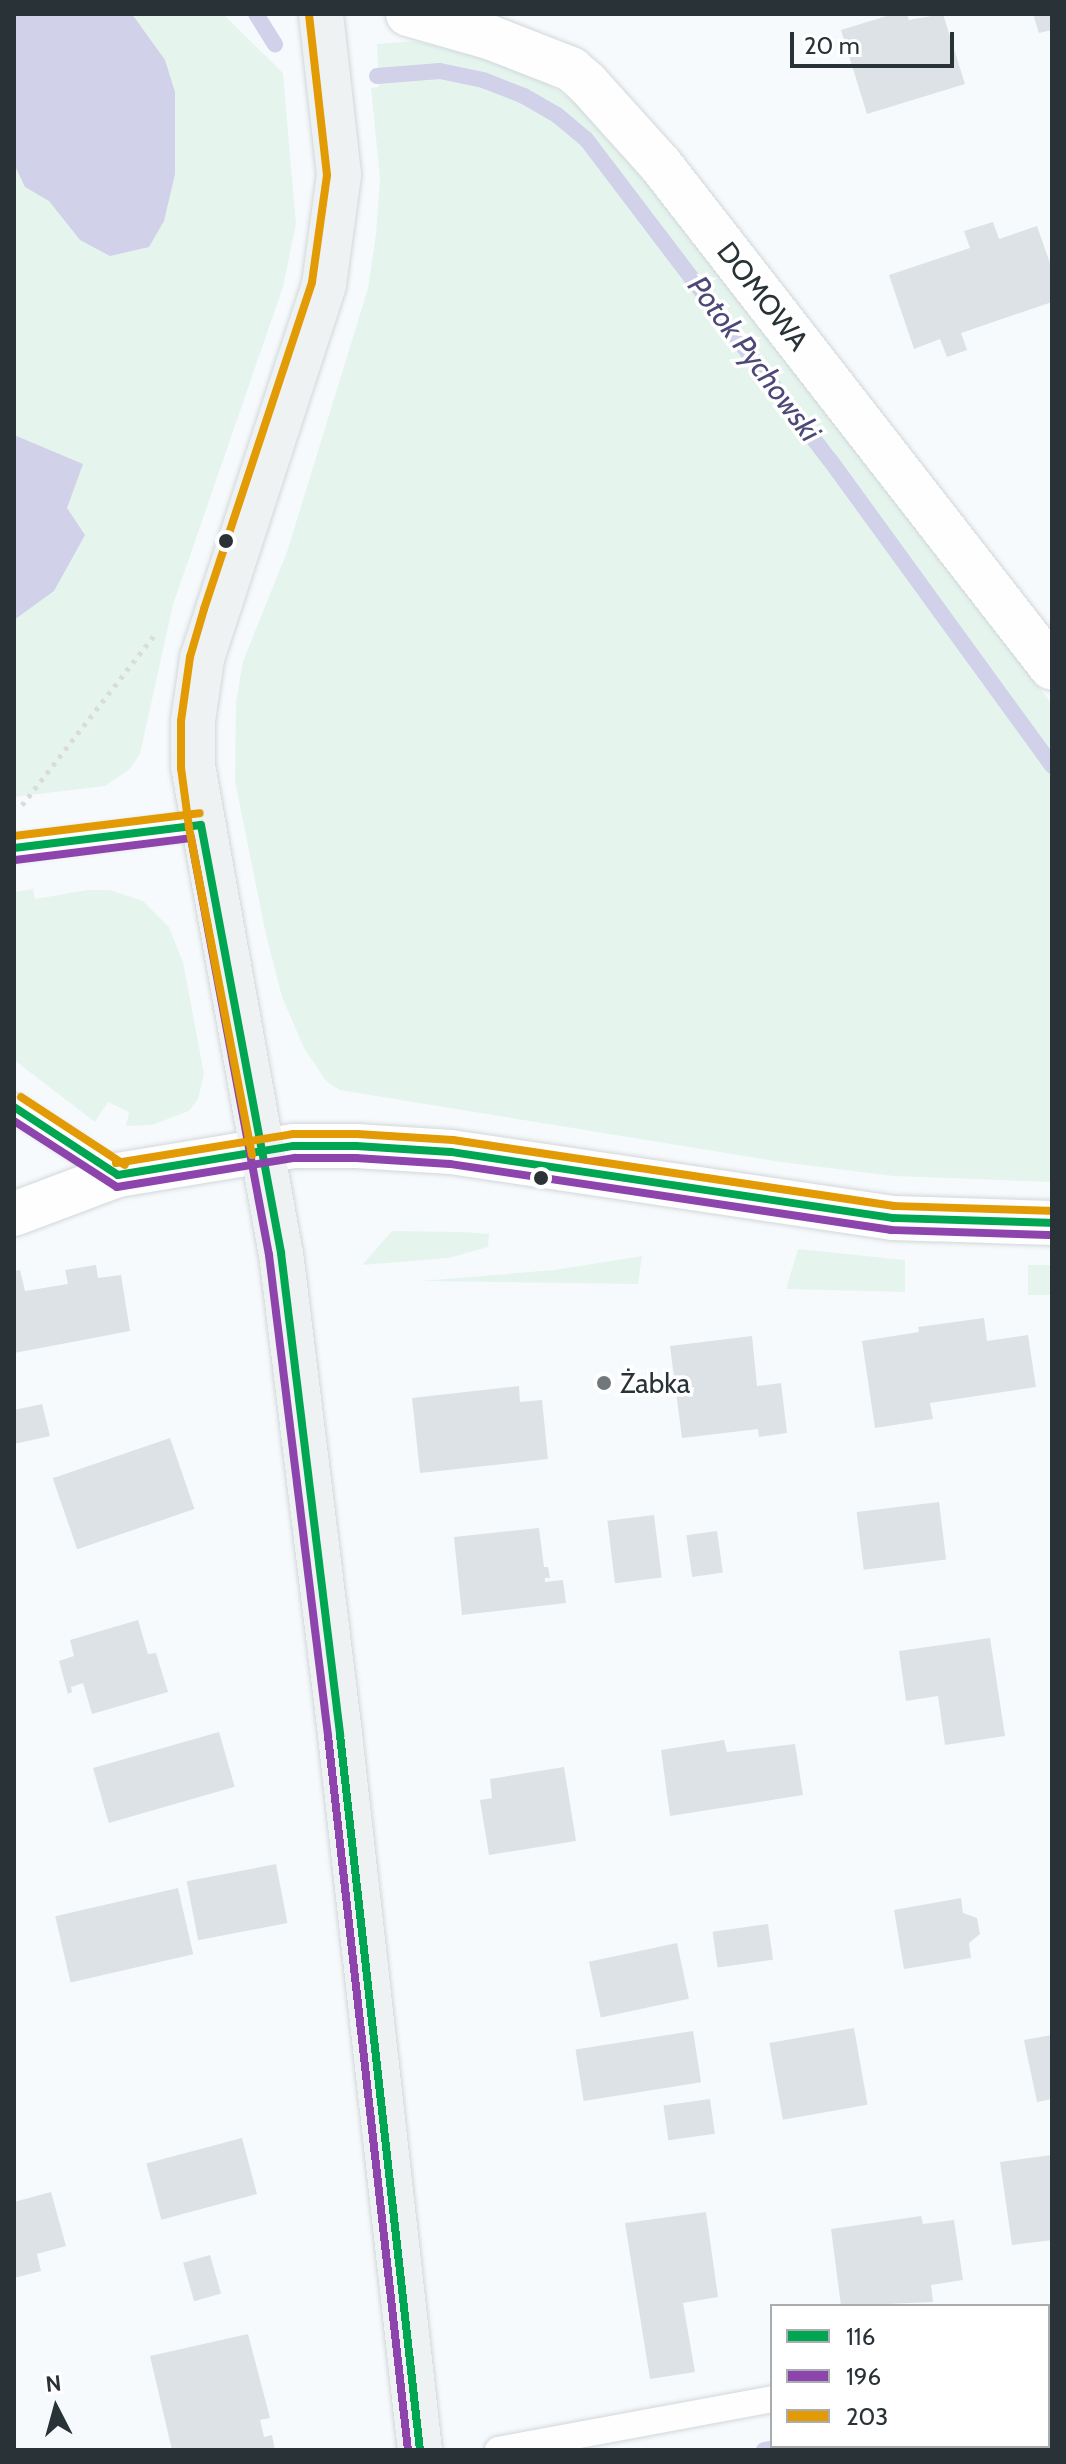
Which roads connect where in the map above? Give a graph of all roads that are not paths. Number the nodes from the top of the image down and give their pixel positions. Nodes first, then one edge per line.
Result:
1 (322, 14) edge
2 (330, 14) edge
3 (408, 14) edge
4 (1052, 668) edge
5 (201, 825) junction
6 (14, 848) edge
7 (14, 1107) edge
8 (264, 1153) junction
9 (118, 1175) junction
10 (14, 1214) edge
11 (1052, 1223) edge
12 (770, 2399) edge
13 (420, 2450) edge
14 (498, 2450) edge

1 - 2 street
1 - 5 street
3 - 4 street, DOMOWA
5 - 6 lane
5 - 8 street
7 - 9 lane
8 - 9 street
8 - 11 street
8 - 13 street
9 - 10 street
12 - 14 lane

